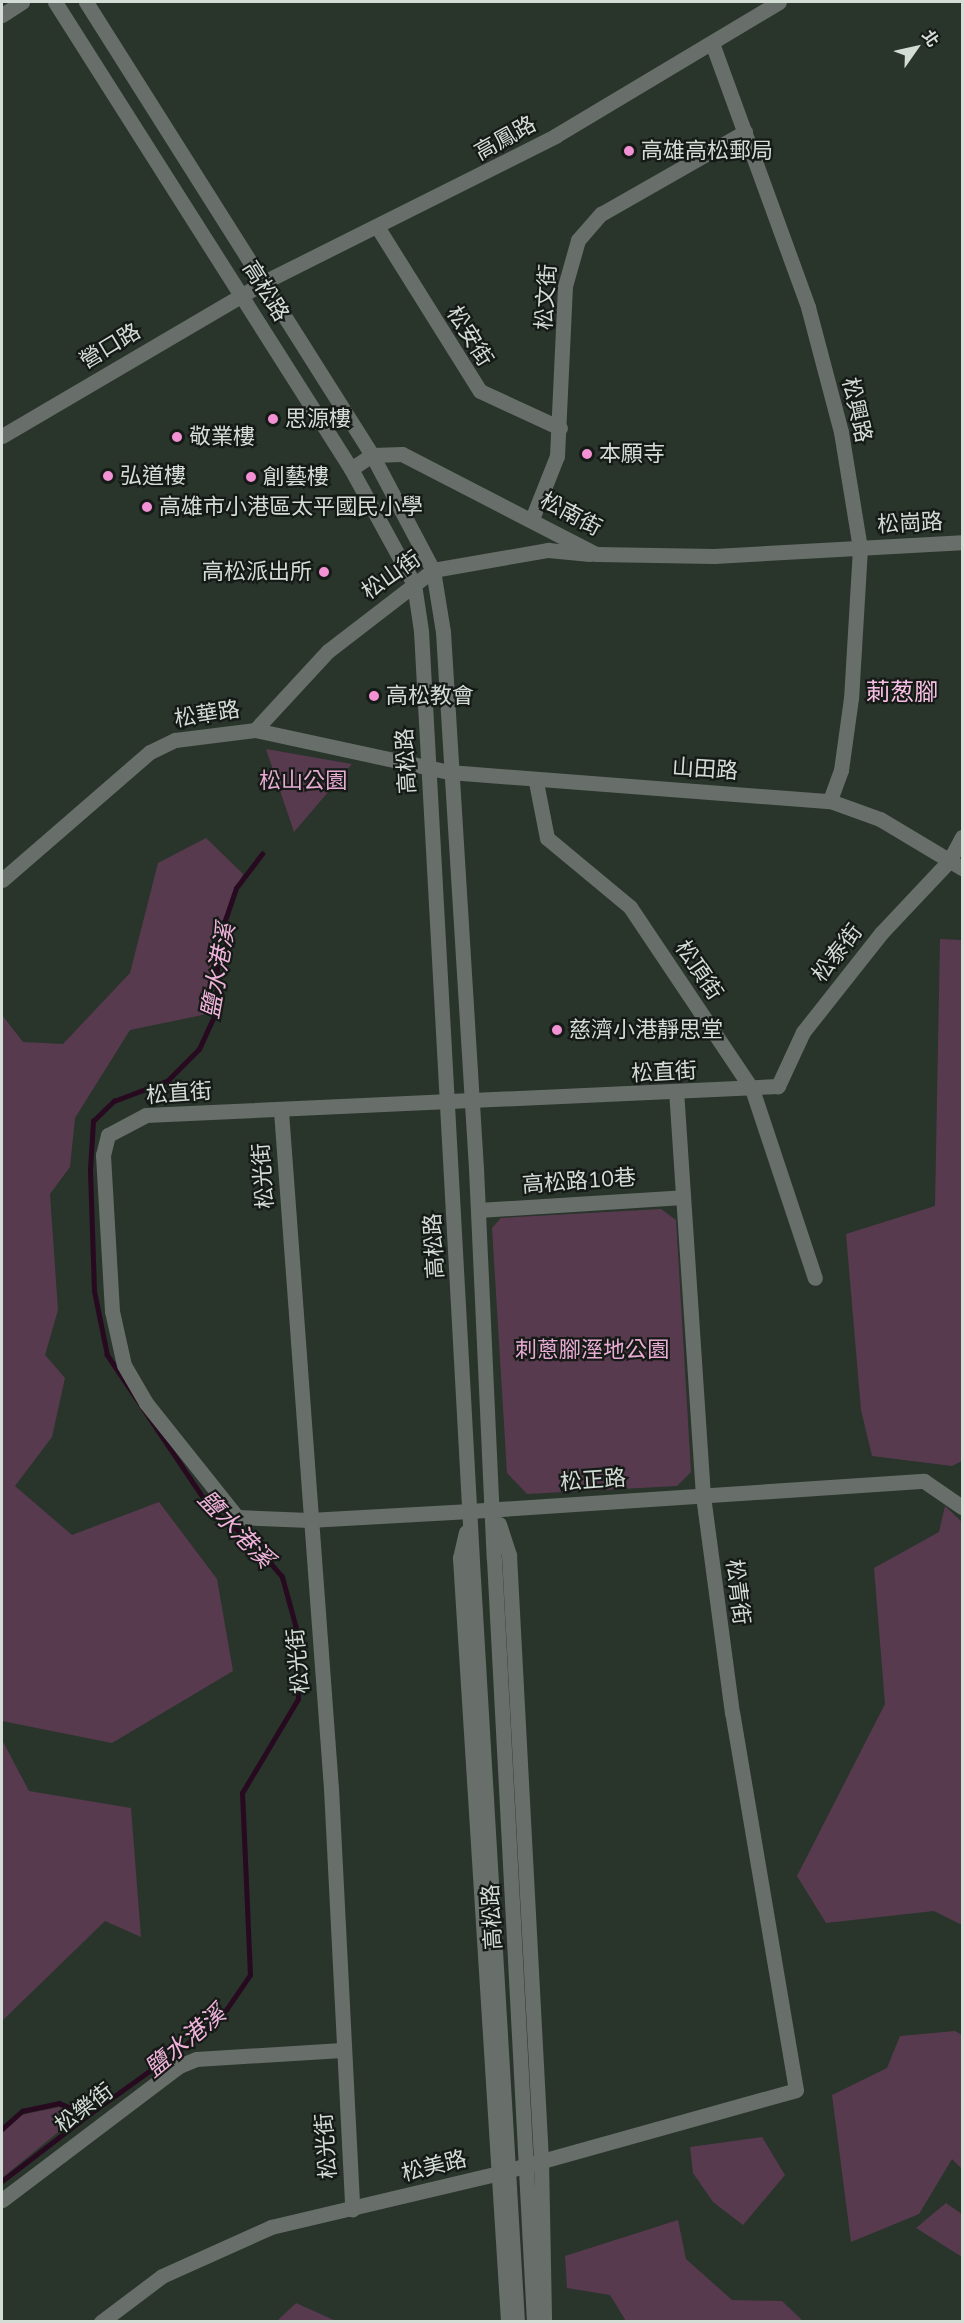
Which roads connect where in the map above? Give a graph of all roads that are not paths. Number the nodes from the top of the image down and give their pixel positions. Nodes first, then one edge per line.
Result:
1 (22, 2) edge
2 (55, 2) edge
3 (86, 2) edge
4 (779, 2) edge
5 (2, 15) edge
6 (712, 43) junction
7 (745, 132) junction
8 (378, 228) junction
9 (264, 282) junction
10 (241, 294) junction
11 (560, 428) junction
12 (2, 436) edge
13 (372, 455) junction
14 (351, 469) junction
15 (532, 519) junction
16 (963, 543) edge
17 (860, 548) junction
18 (596, 554) junction
19 (433, 570) junction
20 (414, 584) junction
21 (255, 730) junction
22 (428, 769) junction
23 (449, 772) junction
24 (536, 782) junction
25 (830, 801) junction
26 (963, 837) edge
27 (949, 861) junction
28 (963, 868) edge
29 (2, 880) edge
30 (752, 1089) junction
31 (676, 1094) junction
32 (471, 1104) junction
33 (448, 1105) junction
34 (281, 1111) junction
35 (682, 1197) junction
36 (478, 1210) junction
37 (815, 1278) dead end
38 (703, 1496) junction
39 (963, 1507) edge
40 (494, 1509) junction
41 (470, 1511) junction
42 (309, 1520) junction
43 (342, 2050) junction
44 (796, 2090) joint
45 (541, 2160) junction
46 (499, 2174) junction
47 (2, 2200) edge
48 (352, 2209) junction
49 (543, 2255) junction
50 (505, 2259) junction
51 (101, 2322) edge
52 (502, 2322) edge
53 (508, 2322) edge
54 (517, 2322) edge
55 (534, 2322) edge
56 (544, 2322) edge
57 (550, 2322) edge

1 - 5 street
2 - 10 street, 高松路
3 - 9 street, 高松路
4 - 6 street, 高鳳路
6 - 7 street, 松興路
6 - 8 street, 高鳳路
7 - 11 street, 松文街
7 - 17 street, 松興路
8 - 9 street, 高鳳路
8 - 11 street, 松安街
9 - 10 street, 高鳳路
9 - 13 street, 高松路
10 - 12 street, 營口路
10 - 14 street, 高松路
11 - 15 street, 松文街
13 - 14 street
13 - 15 street, 松南街
13 - 19 street, 高松路
14 - 20 street, 高松路
15 - 18 street, 松南街
16 - 17 street, 松崗路
17 - 18 street, 松南街
17 - 25 street, 松興路
18 - 19 street, 松山街
19 - 20 street, 松山街
19 - 23 street, 高松路
20 - 21 street, 松山街
20 - 22 street, 高松路
21 - 22 street, 松華路
21 - 29 street, 松華路
22 - 23 street, 山田路
22 - 33 street, 高松路
23 - 24 street, 山田路
23 - 32 street, 高松路
24 - 25 street, 山田路
24 - 30 street, 松頂街
25 - 27 street, 山田路
26 - 27 street, 松泰街
27 - 28 street, 山田路
27 - 30 street, 松泰街
30 - 31 street, 松直街
30 - 37 street, 松頂街
31 - 32 street, 松直街
31 - 35 street, 松青街
32 - 33 street, 松直街
32 - 36 street, 高松路
33 - 34 street, 松直街
33 - 41 street, 高松路
34 - 42 street, 松光街
34 - 42 street, 松直街
35 - 36 street, 高松路10巷
35 - 38 street, 松青街
36 - 40 street, 高松路
38 - 39 street, 松正路
38 - 40 street, 松正路
38 - 44 street, 松青街
40 - 41 street, 松正路
40 - 45 street, 高松路
40 - 55 street, 高松路, bridge
41 - 42 street, 松正路
41 - 46 street, 高松路
41 - 54 street, 高松路, bridge
42 - 43 street, 松光街
43 - 47 street, 松樂街
43 - 48 street, 松光街
44 - 45 street, 松美路
45 - 46 street, 松美路
45 - 49 street, 高松路
46 - 48 street, 松美路
46 - 50 street, 高松路
48 - 51 street, 松美路
49 - 56 street
49 - 57 street, 高松路
50 - 52 street, 高松路
50 - 53 street

